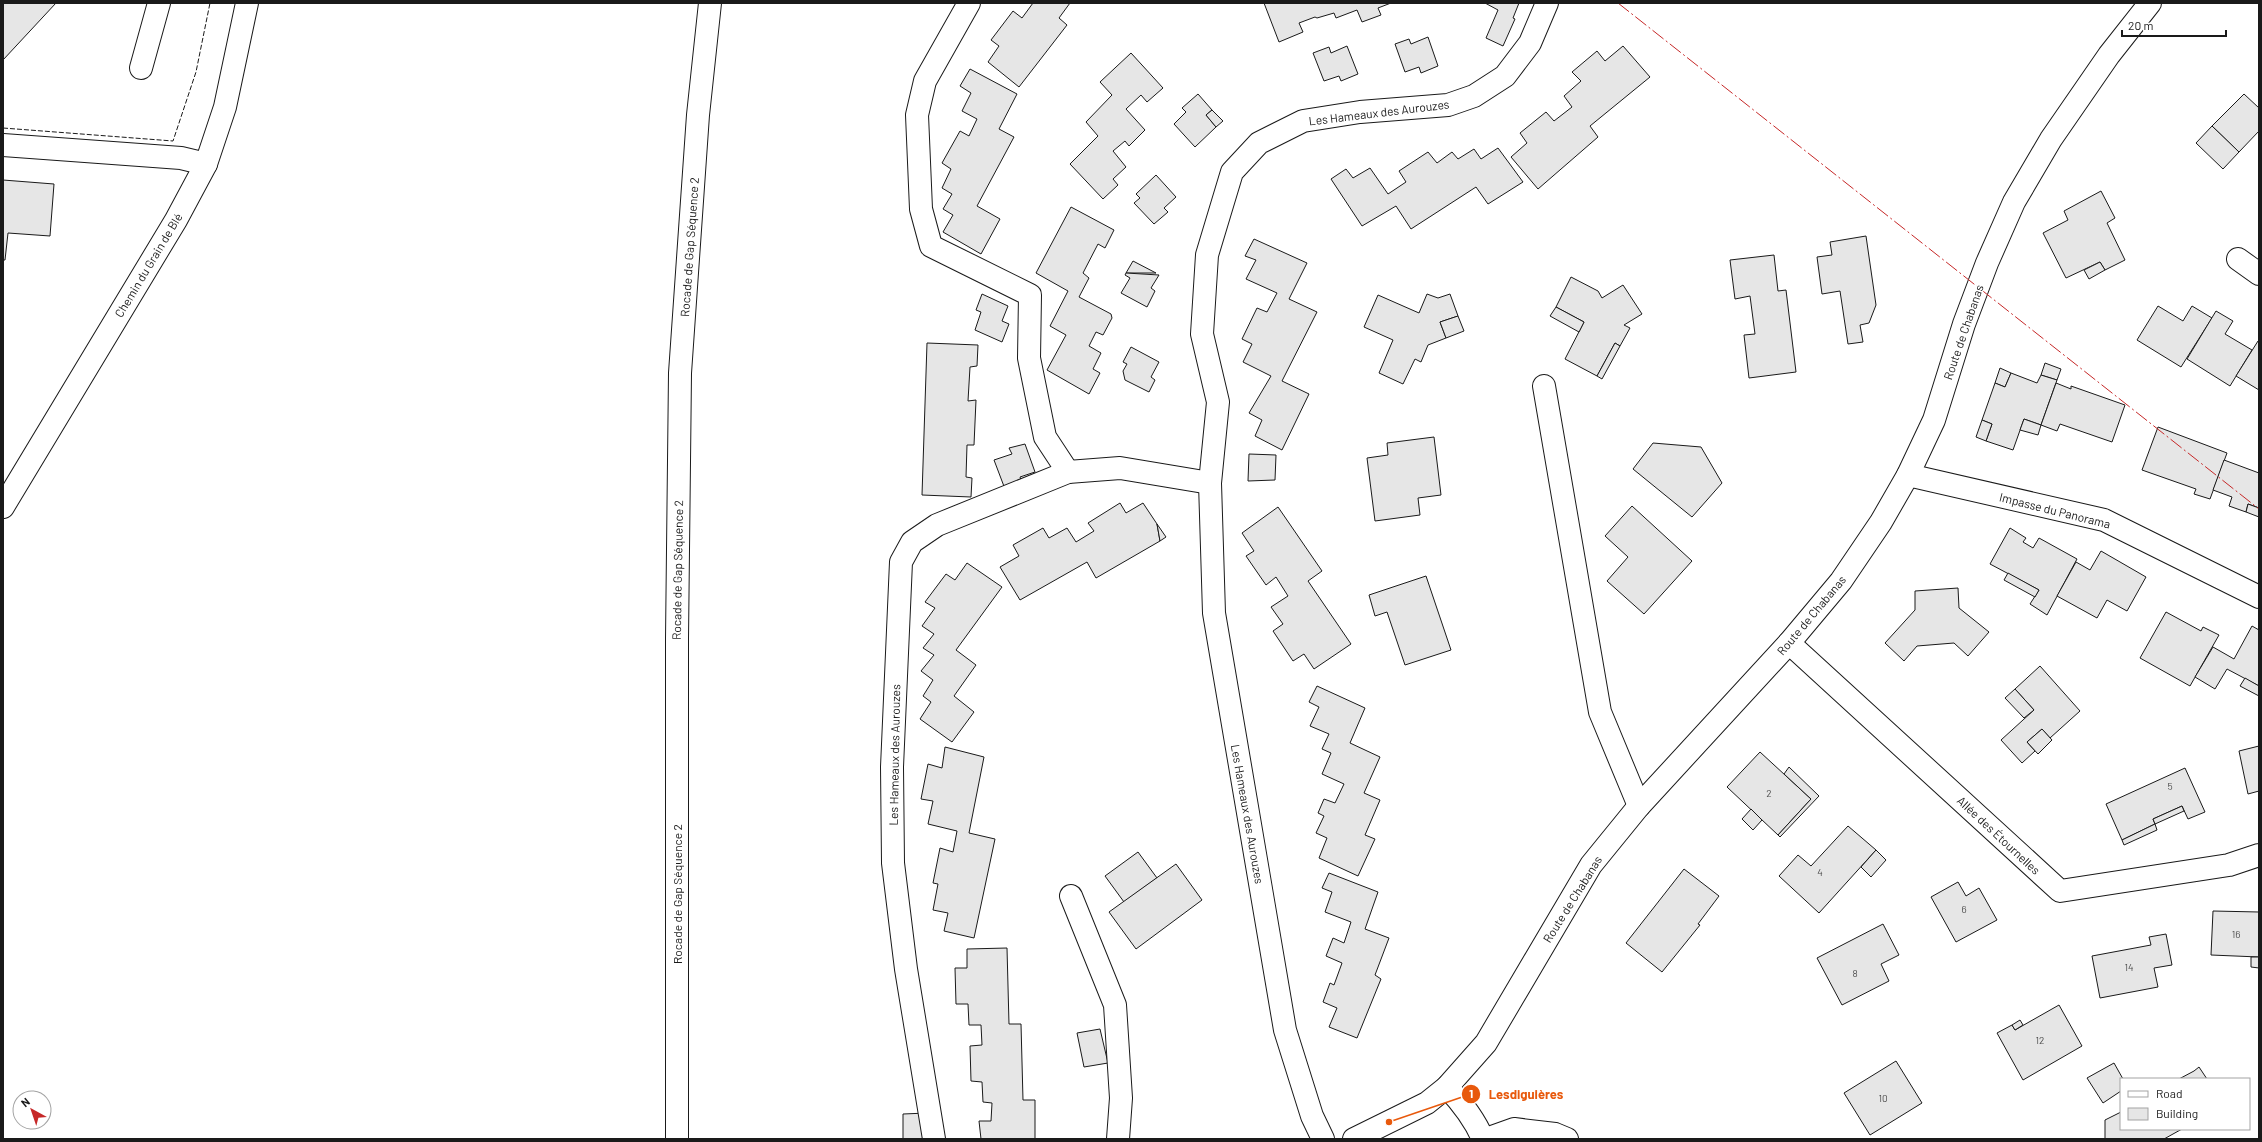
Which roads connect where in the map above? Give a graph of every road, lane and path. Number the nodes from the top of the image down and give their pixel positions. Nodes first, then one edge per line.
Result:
1 (159, 3) edge
2 (247, 3) edge
3 (710, 3) edge
4 (969, 3) edge
5 (1547, 3) edge
6 (2150, 3) edge
7 (141, 68) dead end
8 (3, 145) edge
9 (206, 164) junction
10 (2238, 259) dead end
11 (2259, 274) edge
12 (1544, 386) dead end
13 (1068, 472) junction
14 (1908, 475) junction
15 (1210, 483) junction
16 (3, 507) edge
17 (2259, 597) edge
18 (1789, 643) junction
19 (1638, 806) junction
20 (2259, 855) edge
21 (1072, 896) dead end
22 (1447, 1087) junction
23 (677, 1139) edge
24 (934, 1139) edge
25 (1118, 1139) edge
26 (1322, 1139) edge
27 (1354, 1139) edge
28 (1483, 1139) edge
29 (1486, 1139) edge
30 (1566, 1139) edge

1 - 7 street
2 - 9 street, Chemin du Grain de Blé
3 - 23 street, Rocade de Gap Séquence 2
4 - 13 street
5 - 15 street, Les Hameaux des Aurouzes
6 - 14 street, Route de Chabanas
8 - 9 street
9 - 16 street, Chemin du Grain de Blé
10 - 11 street
12 - 19 street
13 - 15 street, Les Hameaux des Aurouzes
13 - 24 street, Les Hameaux des Aurouzes
14 - 17 street, Impasse du Panorama
14 - 18 street, Route de Chabanas
15 - 26 street, Les Hameaux des Aurouzes
18 - 19 street, Route de Chabanas
18 - 20 street, Allée des Étournelles
19 - 22 street, Route de Chabanas
21 - 25 street
22 - 27 street, Route de Chabanas
22 - 28 street
29 - 30 street

